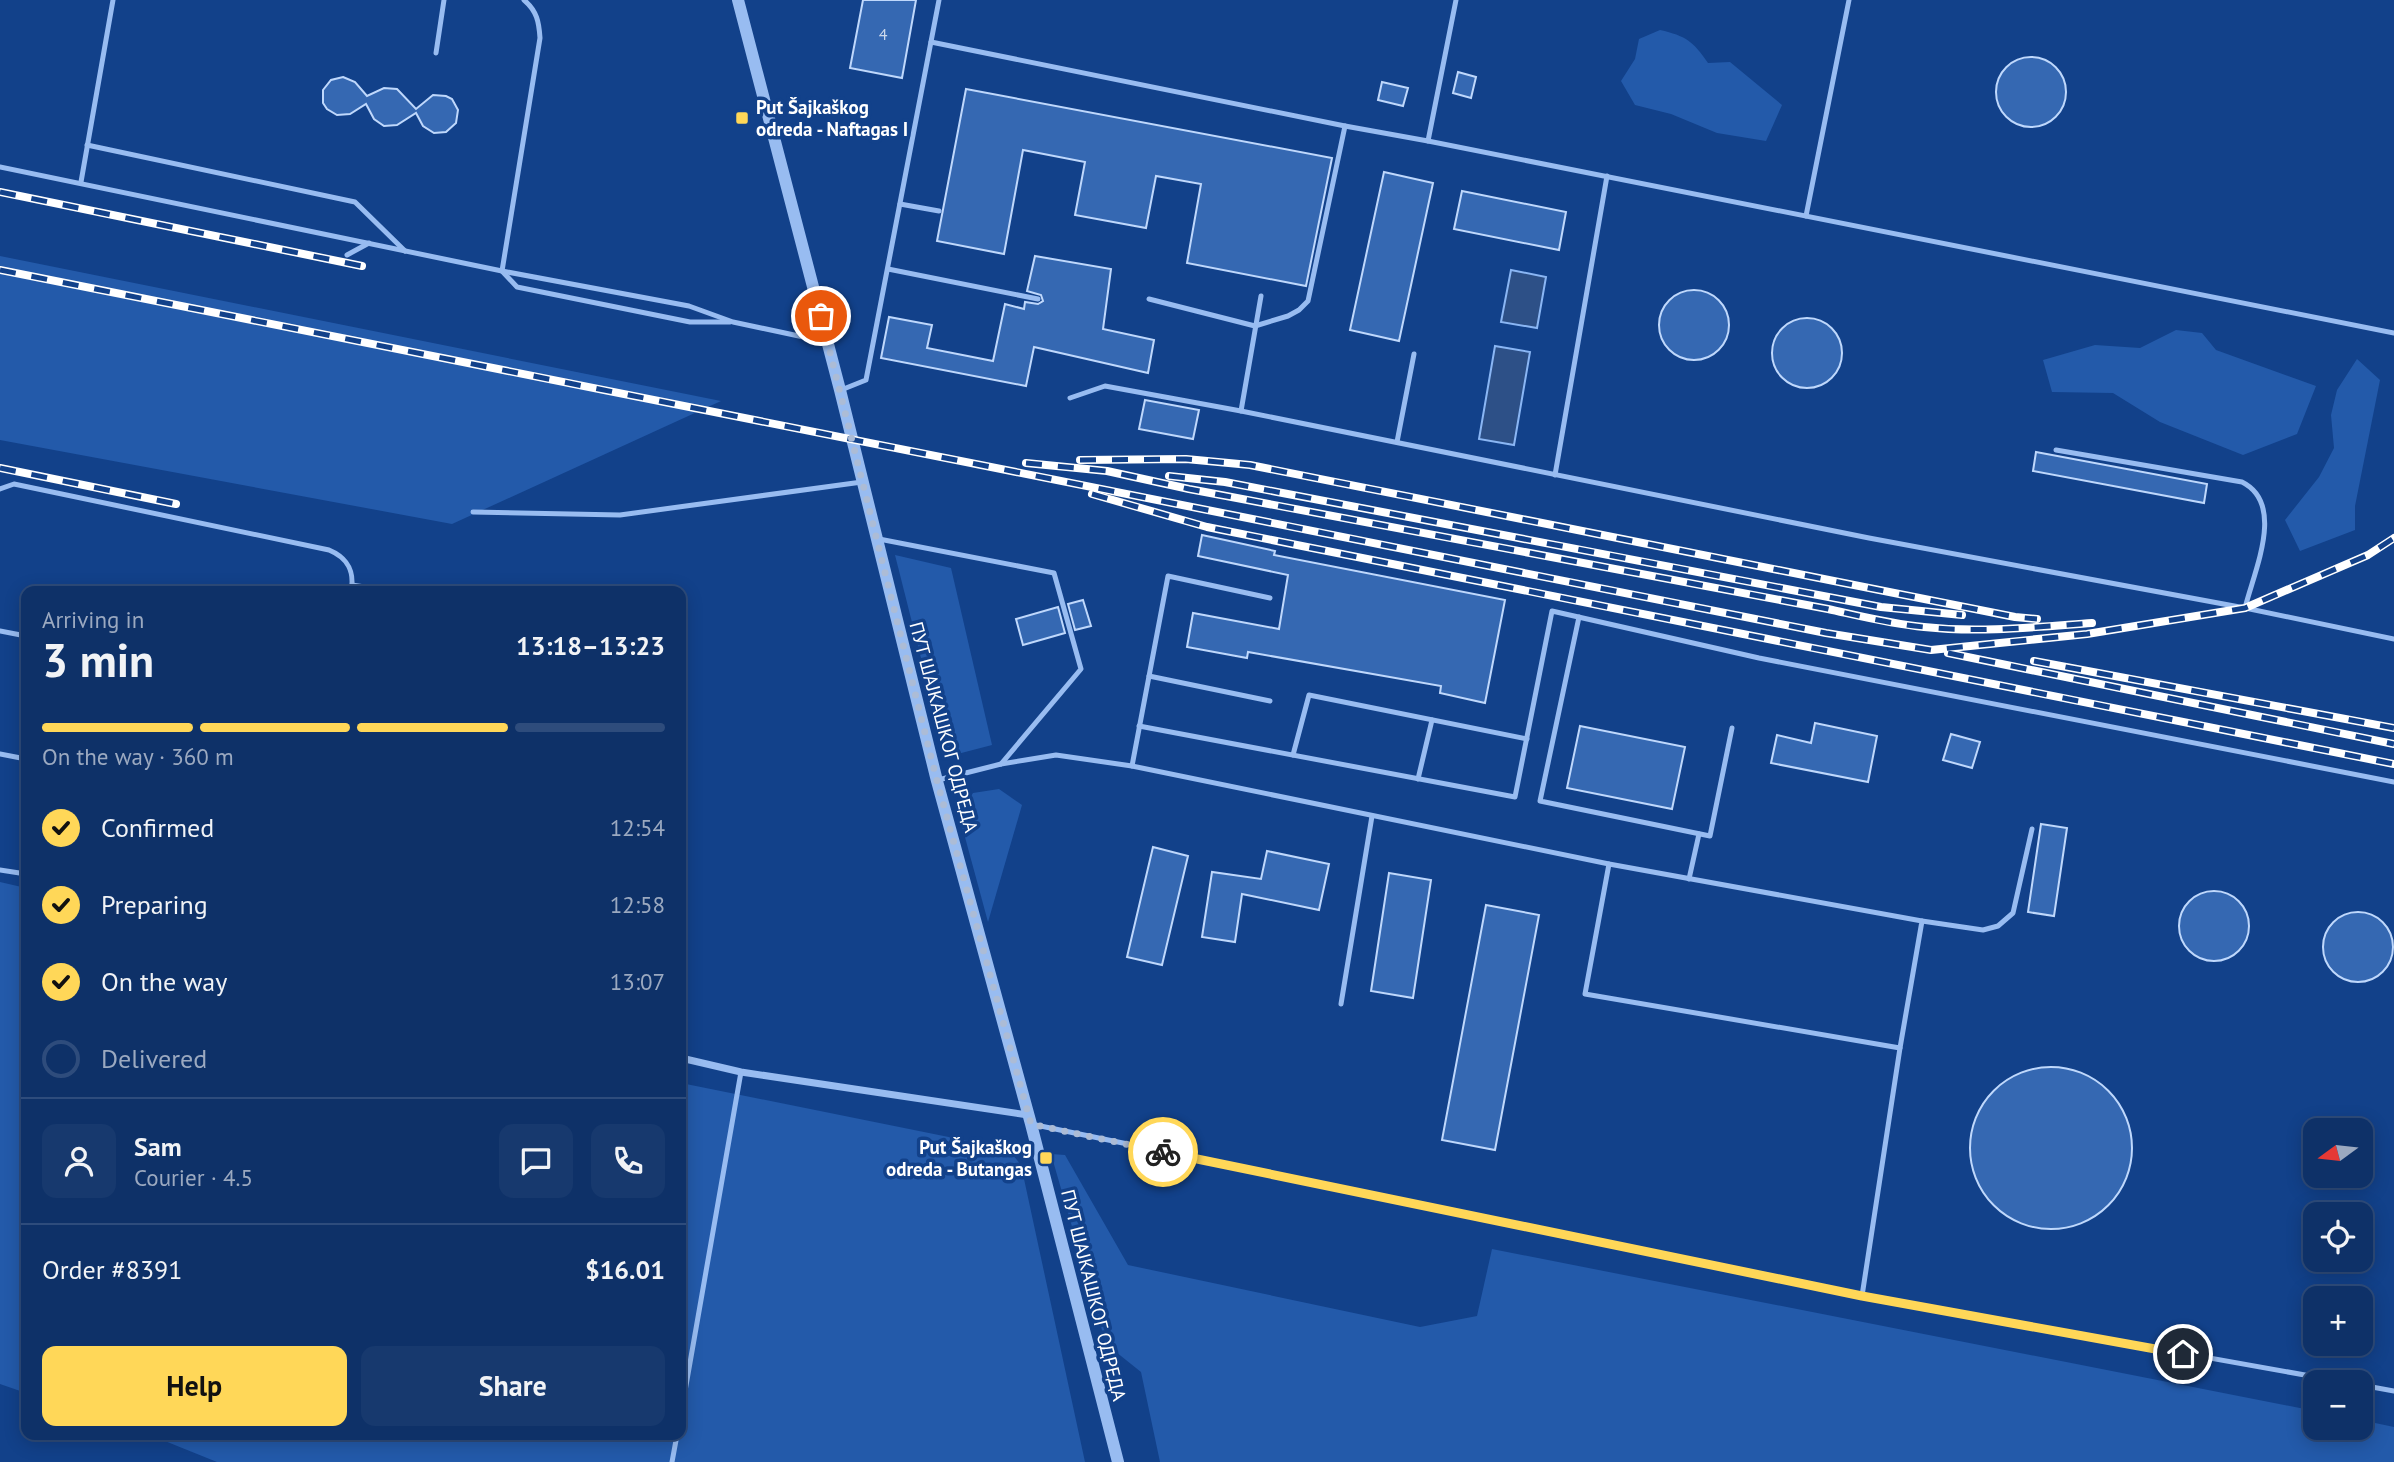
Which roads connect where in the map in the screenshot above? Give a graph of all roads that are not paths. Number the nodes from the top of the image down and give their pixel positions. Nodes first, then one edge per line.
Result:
1 (113, 0) edge
2 (444, 0) edge
3 (524, 0) edge
4 (738, 0) edge
5 (939, 0) edge
6 (1456, 0) edge
7 (1849, 0) edge
8 (931, 41) junction
9 (436, 53) dead end
10 (1345, 126) junction
11 (1428, 141) junction
12 (87, 145) junction
13 (0, 167) edge
14 (1607, 176) junction
15 (81, 182) junction
16 (900, 204) junction
17 (939, 211) dead end
18 (1806, 216) junction
19 (369, 243) junction
20 (405, 251) junction
21 (347, 256) dead end
22 (888, 269) junction
23 (502, 271) junction
24 (1261, 296) dead end
25 (1038, 299) dead end
26 (1149, 299) dead end
27 (733, 322) junction
28 (1255, 326) junction
29 (2394, 333) edge
30 (827, 342) junction
31 (1414, 354) dead end
32 (840, 390) junction
33 (1070, 398) dead end
34 (1241, 411) junction
35 (1397, 442) junction
36 (2056, 450) dead end
37 (1555, 475) junction
38 (862, 482) junction
39 (0, 489) edge
40 (473, 512) dead end
41 (875, 538) junction
42 (352, 586) edge
43 (1270, 598) dead end
44 (2245, 608) junction
45 (1579, 617) junction
46 (0, 631) edge
47 (21, 635) edge
48 (2394, 639) edge
49 (1149, 676) junction
50 (1270, 701) dead end
51 (1432, 720) junction
52 (1139, 726) junction
53 (1732, 728) dead end
54 (1527, 739) junction
55 (0, 754) edge
56 (1293, 755) junction
57 (21, 758) edge
58 (1001, 764) junction
59 (1132, 766) junction
60 (1418, 779) junction
61 (937, 781) junction
62 (2394, 782) edge
63 (1372, 816) junction
64 (2032, 829) dead end
65 (1699, 834) junction
66 (1609, 864) junction
67 (0, 870) edge
68 (21, 873) edge
69 (1689, 879) junction
70 (1922, 921) junction
71 (1341, 1004) dead end
72 (1900, 1048) junction
73 (686, 1059) edge
74 (741, 1072) junction
75 (1030, 1120) junction
76 (1862, 1296) junction
77 (2303, 1375) edge
78 (686, 1386) edge
79 (2373, 1387) edge
80 (2394, 1391) edge
81 (676, 1440) edge
82 (672, 1462) edge
83 (1118, 1462) edge

1 - 12 lane
2 - 9 lane
3 - 23 lane
4 - 30 street, ПУТ ШАЈКАШКОГ ОДРЕДА
5 - 8 lane
6 - 11 lane
7 - 18 lane
8 - 10 lane
8 - 16 lane
10 - 11 lane
10 - 28 lane
11 - 14 lane
12 - 15 lane
12 - 20 lane
13 - 15 lane
14 - 18 lane
14 - 37 lane
15 - 19 lane
16 - 17 lane
16 - 22 lane
18 - 29 lane
19 - 20 lane
19 - 21 lane
20 - 23 lane
22 - 25 lane
22 - 32 lane
23 - 27 lane
23 - 27 lane
24 - 28 lane
26 - 28 lane
27 - 30 lane
28 - 34 lane
30 - 32 street, ПУТ ШАЈКАШКОГ ОДРЕДА
31 - 35 lane
32 - 38 street, ПУТ ШАЈКАШКОГ ОДРЕДА
33 - 34 lane
34 - 35 lane
35 - 37 lane
36 - 44 lane
37 - 44 lane
38 - 40 lane
38 - 41 street, ПУТ ШАЈКАШКОГ ОДРЕДА
39 - 42 lane
41 - 58 lane
41 - 61 street, ПУТ ШАЈКАШКОГ ОДРЕДА
43 - 49 lane
44 - 48 lane
45 - 54 lane
45 - 62 lane
45 - 65 lane
46 - 47 lane
49 - 50 lane
49 - 52 lane
51 - 54 lane
51 - 56 lane
51 - 60 lane
52 - 56 lane
52 - 59 lane
53 - 65 lane
54 - 60 lane
55 - 57 lane
56 - 60 lane
58 - 59 lane
58 - 61 lane
59 - 63 lane
61 - 75 street, ПУТ ШАЈКАШКОГ ОДРЕДА
63 - 66 lane
63 - 71 lane
64 - 70 lane
65 - 69 lane
66 - 69 lane
66 - 72 lane
67 - 68 lane
69 - 70 lane
70 - 72 lane
72 - 76 lane
73 - 74 street
74 - 75 street
74 - 78 lane
75 - 76 lane
75 - 83 street, ПУТ ШАЈКАШКОГ ОДРЕДА
76 - 77 lane
79 - 80 lane
81 - 82 lane

